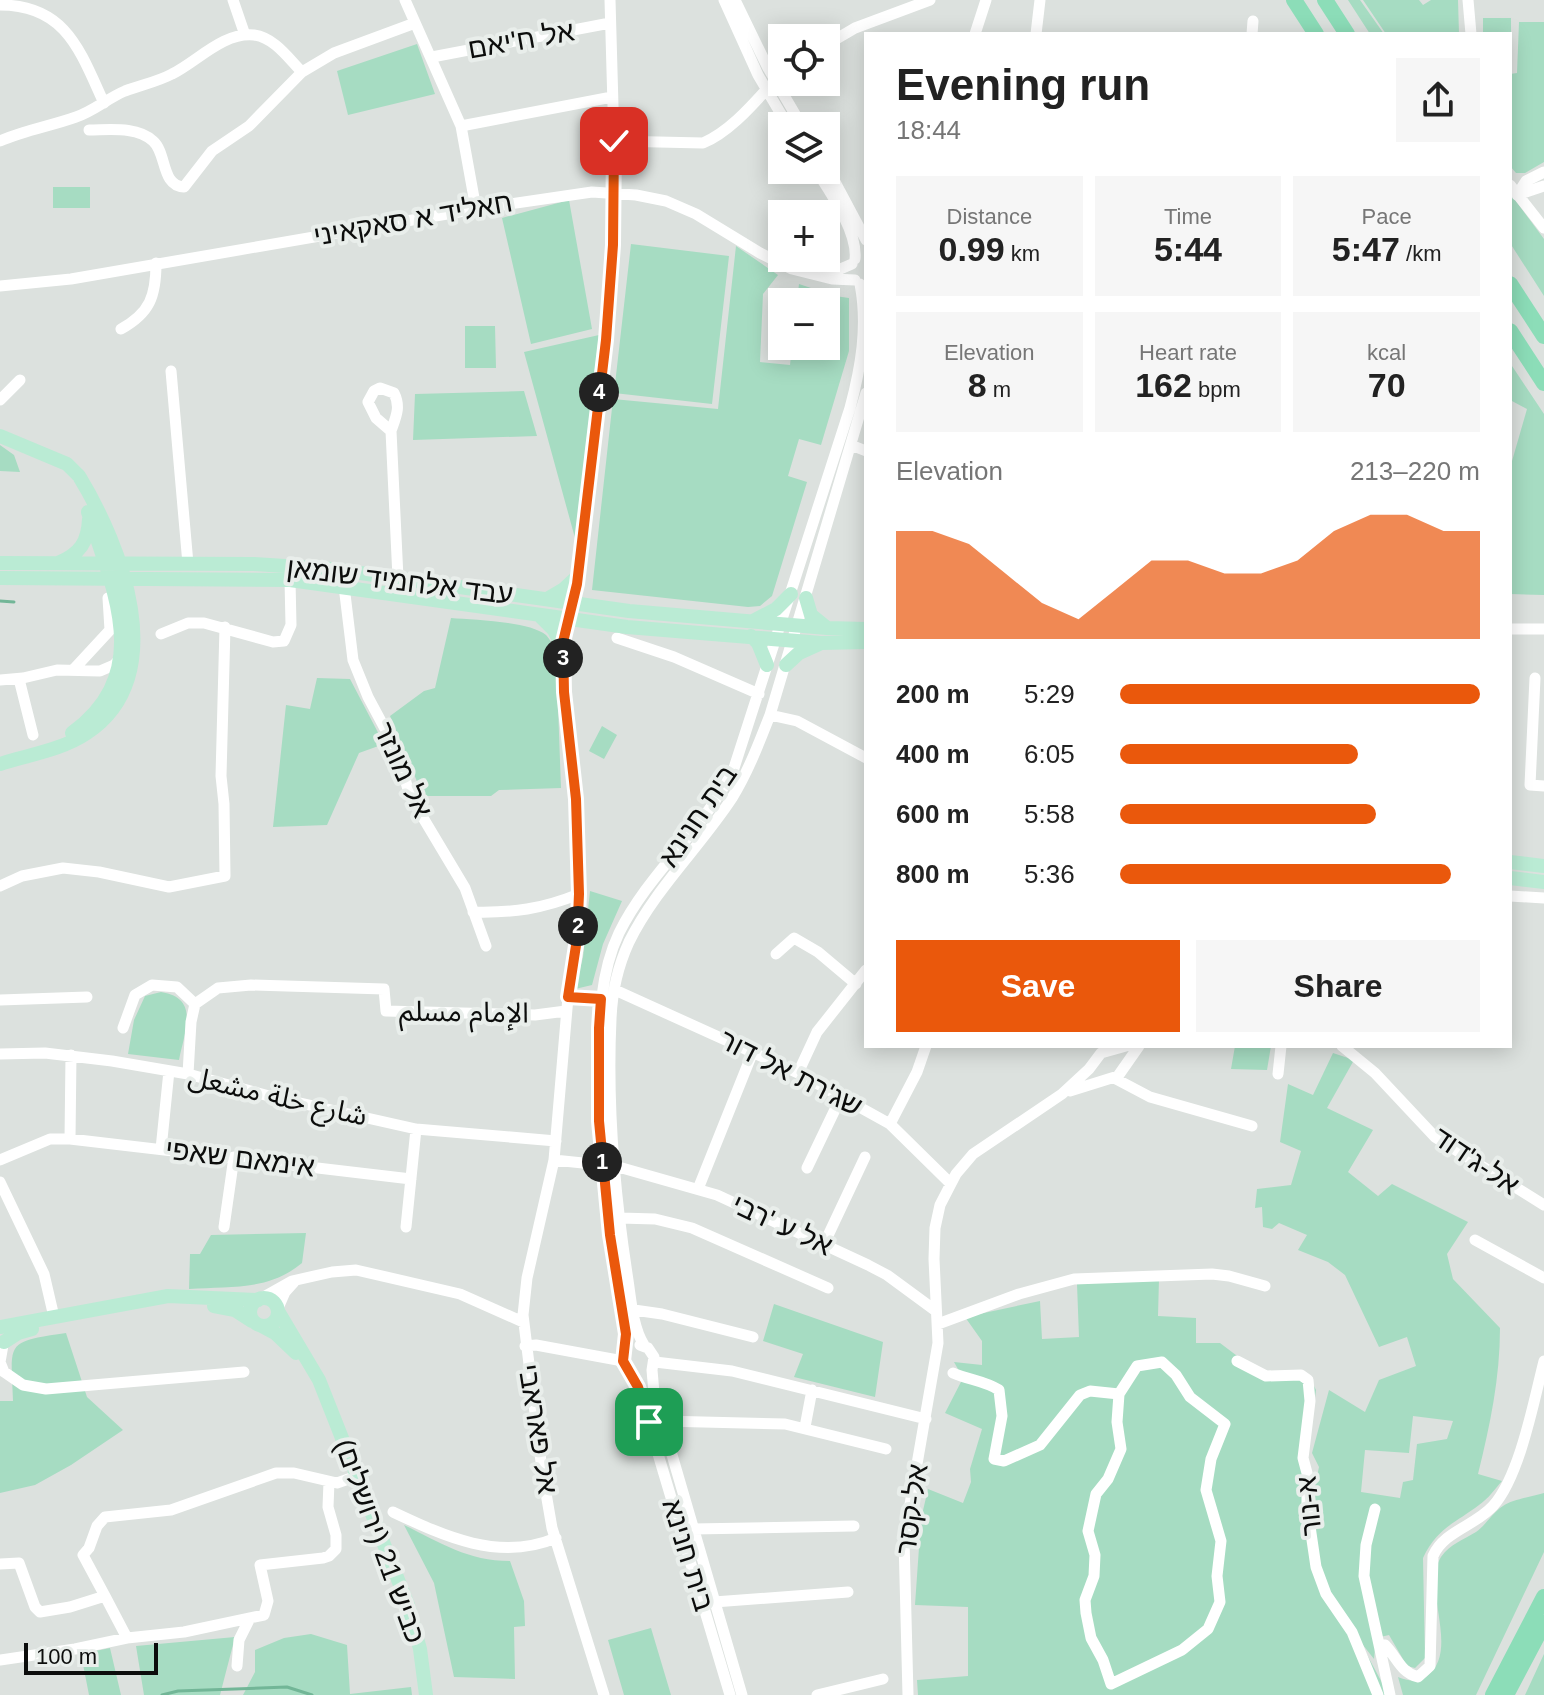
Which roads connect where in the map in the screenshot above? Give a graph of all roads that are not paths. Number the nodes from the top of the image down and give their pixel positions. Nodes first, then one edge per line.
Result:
1 (233, 0) edge
2 (405, 0) edge
3 (610, 0) edge
4 (724, 0) edge
5 (735, 0) edge
6 (930, 0) edge
7 (986, 0) edge
8 (1040, 0) edge
9 (1294, 0) edge
10 (1325, 0) edge
11 (1468, 0) edge
12 (0, 5) edge
13 (1253, 21) dead end
14 (415, 23) junction
15 (610, 23) junction
16 (976, 32) edge
17 (1036, 32) edge
18 (1252, 32) edge
19 (1315, 32) edge
20 (1346, 32) edge
21 (1471, 32) edge
22 (245, 35) junction
23 (840, 37) edge
24 (432, 57) junction
25 (768, 68) edge
26 (302, 72) junction
27 (768, 72) edge
28 (768, 90) edge
29 (612, 97) junction
30 (104, 103) junction
31 (461, 126) junction
32 (89, 130) dead end
33 (0, 141) edge
34 (614, 141) junction
35 (1544, 172) edge
36 (825, 184) edge
37 (836, 184) edge
38 (1544, 186) edge
39 (1513, 190) edge
40 (613, 192) junction
41 (476, 209) junction
42 (1544, 228) edge
43 (864, 236) edge
44 (858, 259) edge
45 (156, 263) junction
46 (811, 273) junction
47 (860, 283) edge
48 (0, 286) edge
49 (1512, 287) edge
50 (121, 329) dead end
51 (1512, 334) edge
52 (1544, 336) edge
53 (171, 371) dead end
54 (20, 380) dead end
55 (1544, 383) edge
56 (0, 400) edge
57 (864, 400) edge
58 (391, 431) dead end
59 (0, 436) edge
60 (851, 445) junction
61 (864, 450) edge
62 (79, 476) junction
63 (89, 514) junction
64 (0, 563) edge
65 (188, 564) junction
66 (52, 565) junction
67 (114, 565) junction
68 (578, 576) junction
69 (0, 578) edge
70 (398, 578) junction
71 (290, 580) junction
72 (119, 581) junction
73 (147, 581) junction
74 (344, 586) junction
75 (798, 596) junction
76 (108, 598) dead end
77 (547, 599) junction
78 (573, 603) junction
79 (131, 610) junction
80 (539, 615) junction
81 (567, 619) junction
82 (781, 624) junction
83 (798, 626) junction
84 (225, 627) junction
85 (752, 628) junction
86 (827, 628) junction
87 (864, 629) edge
88 (1512, 629) edge
89 (1544, 629) edge
90 (161, 634) dead end
91 (617, 638) dead end
92 (775, 639) junction
93 (793, 641) junction
94 (864, 642) edge
95 (821, 643) junction
96 (562, 646) junction
97 (121, 656) junction
98 (767, 665) junction
99 (786, 665) junction
100 (79, 671) junction
101 (1535, 678) dead end
102 (19, 679) junction
103 (0, 680) edge
104 (759, 694) junction
105 (105, 699) junction
106 (770, 715) junction
107 (33, 735) dead end
108 (30, 755) junction
109 (864, 757) edge
110 (0, 764) edge
111 (1544, 786) edge
112 (1512, 862) edge
113 (1544, 866) edge
114 (1512, 878) edge
115 (1544, 882) edge
116 (0, 886) edge
117 (579, 894) junction
118 (1512, 896) edge
119 (1544, 898) edge
120 (473, 912) junction
121 (486, 946) dead end
122 (776, 954) dead end
123 (864, 973) edge
124 (856, 984) junction
125 (615, 990) junction
126 (87, 997) dead end
127 (568, 997) junction
128 (601, 999) junction
129 (0, 1000) edge
130 (195, 1004) junction
131 (566, 1011) junction
132 (123, 1028) dead end
133 (925, 1048) edge
134 (1092, 1048) edge
135 (1112, 1048) edge
136 (1138, 1048) edge
137 (1281, 1048) edge
138 (1344, 1048) edge
139 (0, 1054) edge
140 (752, 1054) junction
141 (71, 1055) junction
142 (1097, 1060) junction
143 (1124, 1066) junction
144 (169, 1071) junction
145 (798, 1073) junction
146 (188, 1074) junction
147 (1278, 1074) dead end
148 (1111, 1078) junction
149 (1142, 1093) junction
150 (1062, 1094) junction
151 (841, 1097) junction
152 (890, 1124) junction
153 (1252, 1126) dead end
154 (416, 1129) junction
155 (70, 1139) junction
156 (556, 1141) junction
157 (161, 1149) junction
158 (234, 1157) junction
159 (865, 1157) dead end
160 (0, 1160) edge
161 (554, 1160) junction
162 (602, 1165) junction
163 (615, 1166) junction
164 (807, 1168) dead end
165 (411, 1179) junction
166 (0, 1182) edge
167 (950, 1183) junction
168 (698, 1189) junction
169 (1544, 1205) edge
170 (620, 1218) junction
171 (224, 1227) dead end
172 (406, 1227) dead end
173 (1475, 1240) dead end
174 (824, 1244) junction
175 (306, 1277) junction
176 (1544, 1278) edge
177 (1265, 1286) dead end
178 (828, 1288) dead end
179 (259, 1299) junction
180 (278, 1310) junction
181 (634, 1310) junction
182 (54, 1317) junction
183 (937, 1318) junction
184 (523, 1322) junction
185 (257, 1324) junction
186 (753, 1337) dead end
187 (1, 1338) edge
188 (644, 1345) junction
189 (525, 1346) junction
190 (626, 1361) junction
191 (1237, 1361) dead end
192 (1544, 1361) edge
193 (653, 1366) junction
194 (4, 1372) edge
195 (244, 1372) dead end
196 (953, 1373) dead end
197 (323, 1389) junction
198 (812, 1390) junction
199 (1119, 1394) junction
200 (926, 1419) junction
201 (662, 1421) junction
202 (805, 1427) junction
203 (886, 1449) dead end
204 (357, 1476) junction
205 (329, 1482) junction
206 (1375, 1509) dead end
207 (393, 1512) dead end
208 (854, 1526) dead end
209 (693, 1529) junction
210 (556, 1538) junction
211 (0, 1564) edge
212 (848, 1592) dead end
213 (105, 1596) junction
214 (1544, 1597) edge
215 (714, 1602) junction
216 (250, 1618) junction
217 (1544, 1623) edge
218 (127, 1638) junction
219 (1379, 1644) junction
220 (0, 1660) edge
221 (237, 1666) dead end
222 (883, 1679) dead end
223 (426, 1695) edge
224 (604, 1695) edge
225 (730, 1695) edge
226 (742, 1695) edge
227 (817, 1695) edge
228 (908, 1695) edge
229 (1378, 1695) edge
230 (1390, 1695) edge
231 (1493, 1695) edge
232 (1506, 1695) edge

1 - 22 street
2 - 14 street
3 - 15 street, אל פאראבי
4 - 27 street
5 - 25 street
6 - 23 street
7 - 16 street
8 - 17 street
9 - 19 highway
10 - 20 highway
11 - 21 street
12 - 30 street
13 - 18 street
14 - 24 street
14 - 26 street
15 - 24 street, אל ח'יאם
15 - 29 street, אל פאראבי
22 - 26 street
22 - 30 street
24 - 31 street
26 - 32 street
28 - 34 street
29 - 31 street
29 - 34 street, אל פאראבי
30 - 33 street
31 - 41 street
34 - 40 street, אל פאראבי
35 - 39 street
36 - 44 street
37 - 43 street
38 - 39 street
39 - 42 street
40 - 41 street, חאליד א סאקאיני
40 - 46 street, חאליד א סאקאיני
40 - 68 street, אל פאראבי
41 - 45 street, חאליד א סאקאיני
44 - 46 street
44 - 47 street, בית חנינא
45 - 48 street, חאליד א סאקאיני
45 - 50 street
46 - 47 street, חאליד א סאקאיני
47 - 75 street, בית חנינא
49 - 52 highway
51 - 55 highway
53 - 65 street
54 - 56 street
57 - 60 street, בית חנינא
58 - 70 street
59 - 62 main road
60 - 61 street
60 - 75 street, בית חנינא
62 - 63 main road
62 - 67 main road
63 - 66 main road
63 - 67 main road
64 - 66 main road, עבד אלחמיד שומאן
65 - 67 main road, עבד אלחמיד שומאן
65 - 70 main road, עבד אלחמיד שומאן
66 - 67 main road, עבד אלחמיד שומאן
67 - 72 main road
68 - 77 main road
68 - 78 street, אל פאראבי
69 - 72 main road, עבד אלחמיד שומאן
70 - 77 main road, עבד אלחמיד שומאן
71 - 73 main road, עבד אלחמיד שומאן
71 - 74 main road, עבד אלחמיד שומאן
71 - 84 street
72 - 73 main road, עבד אלחמיד שומאן
72 - 79 main road
72 - 97 main road
73 - 79 main road
74 - 80 main road, עבד אלחמיד שומאן
74 - 120 street, אל מונזר
75 - 82 street, בית חנינא
75 - 83 street, בית חנינא
75 - 85 main road
75 - 86 main road
76 - 100 street
77 - 78 main road, עבד אלחמיד שומאן
78 - 81 street, אל פאראבי
78 - 85 main road, עבד אלחמיד שומאן
79 - 108 main road
80 - 81 main road, עבד אלחמיד שומאן
80 - 96 main road
81 - 85 main road, עבד אלחמיד שומאן
81 - 96 street, אל פאראבי
82 - 83 main road, עבד אלחמיד שומאן
82 - 85 main road, עבד אלחמיד שומאן
82 - 92 street, בית חנינא
83 - 86 main road, עבד אלחמיד שומאן
83 - 93 street, בית חנינא
84 - 90 street
84 - 116 street
85 - 92 main road, עבד אלחמיד שומאן
85 - 98 main road
86 - 87 main road, עבד אלחמיד שומאן
88 - 89 street
91 - 104 street
92 - 93 main road, עבד אלחמיד שומאן
92 - 98 street, בית חנינא
93 - 95 main road, עבד אלחמיד שומאן
93 - 99 street, בית חנינא
94 - 95 main road, עבד אלחמיד שומאן
95 - 99 main road
96 - 117 street, אל פאראבי
97 - 100 street
97 - 105 main road
98 - 104 street, בית חנינא
99 - 106 street, בית חנינא
100 - 102 street
100 - 105 street
101 - 111 street
102 - 103 street
102 - 107 street
104 - 128 street, בית חנינא
105 - 108 main road
106 - 109 street
106 - 125 street, בית חנינא
108 - 110 main road
112 - 113 main road
114 - 115 main road
117 - 120 street
117 - 127 street, אל פאראבי
118 - 119 street
120 - 121 street, אל מונזר
122 - 124 street
123 - 124 street
124 - 145 street
125 - 140 street, שג'רת אל דור
125 - 163 street, בית חנינא
126 - 129 street
127 - 128 street
127 - 131 street, אל פאראבי
128 - 162 street, בית חנינא
130 - 131 street, الإمام مسلم
130 - 132 street
130 - 146 street
131 - 156 street, אל פאראבי
133 - 152 street
134 - 142 street
135 - 142 street
135 - 143 street
136 - 143 street
137 - 147 street
138 - 169 street, אל-ג'דוד
139 - 141 street, شارع خلة مشعل
140 - 145 street, שג'רת אל דור
140 - 168 street
141 - 144 street, شارع خلة مشعل
141 - 155 street
142 - 148 street
142 - 150 street
143 - 148 street
143 - 149 street
144 - 146 street, شارع خلة مشعل
144 - 157 street
145 - 151 street, שג'רת אל דור
146 - 154 street, شارع خلة مشعل
148 - 149 street
148 - 150 street
149 - 153 street
150 - 167 street
151 - 152 street, שג'רת אל דור
151 - 164 street
152 - 167 street, שג'רת אל דור
154 - 156 street, شارع خلة مشعل
154 - 165 street
155 - 157 street, אימאם שאפי
155 - 160 street, אימאם שאפי
156 - 161 street, אל פאראבי
157 - 158 street, אימאם שאפי
158 - 165 street, אימאם שאפי
158 - 171 street
159 - 174 street
161 - 162 street
161 - 184 street, אל פאראבי
162 - 190 street, בית חנינא
163 - 168 street, אל ע 'רבי
163 - 170 street, בית חנינא
165 - 172 street
166 - 182 street
167 - 183 street, אל-קסר
168 - 174 street, אל ע 'רבי
170 - 178 street
170 - 181 street, בית חנינא
173 - 176 street
174 - 183 street, אל ע 'רבי
175 - 179 street
175 - 180 street
175 - 184 street
177 - 183 street
179 - 180 main road
179 - 182 main road
179 - 185 main road
180 - 185 main road
180 - 197 main road, כביש 21 (ירושלים)
181 - 186 street
181 - 188 street, בית חנינא
182 - 187 main road
183 - 200 street, אל-קסר
184 - 189 street, אל פאראבי
185 - 187 main road, כביש 21 (ירושלים)
185 - 197 main road, כביש 21 (ירושלים)
187 - 194 street
188 - 190 street
188 - 193 street
189 - 190 street
189 - 210 street, אל פאראבי
190 - 193 street
190 - 225 street, בית חנינא
191 - 229 street, א-נור
192 - 219 street
193 - 198 street
193 - 201 street, בית חנינא
194 - 195 street
196 - 199 street
197 - 204 main road, כביש 21 (ירושלים)
198 - 200 street
198 - 202 street
199 - 199 street
200 - 228 street, אל-קסר
201 - 202 street
201 - 209 street, בית חנינא
202 - 203 street
204 - 205 street
204 - 223 main road, כביש 21 (ירושלים)
205 - 213 street
205 - 216 street
206 - 219 street
207 - 210 street
208 - 209 street
209 - 215 street, בית חנינא
210 - 224 street, אל פאראבי
211 - 213 street
212 - 215 street
213 - 218 street
214 - 231 highway
215 - 226 street, בית חנינא
216 - 218 street
216 - 221 street
217 - 232 highway
218 - 220 street
219 - 230 street
222 - 227 street

